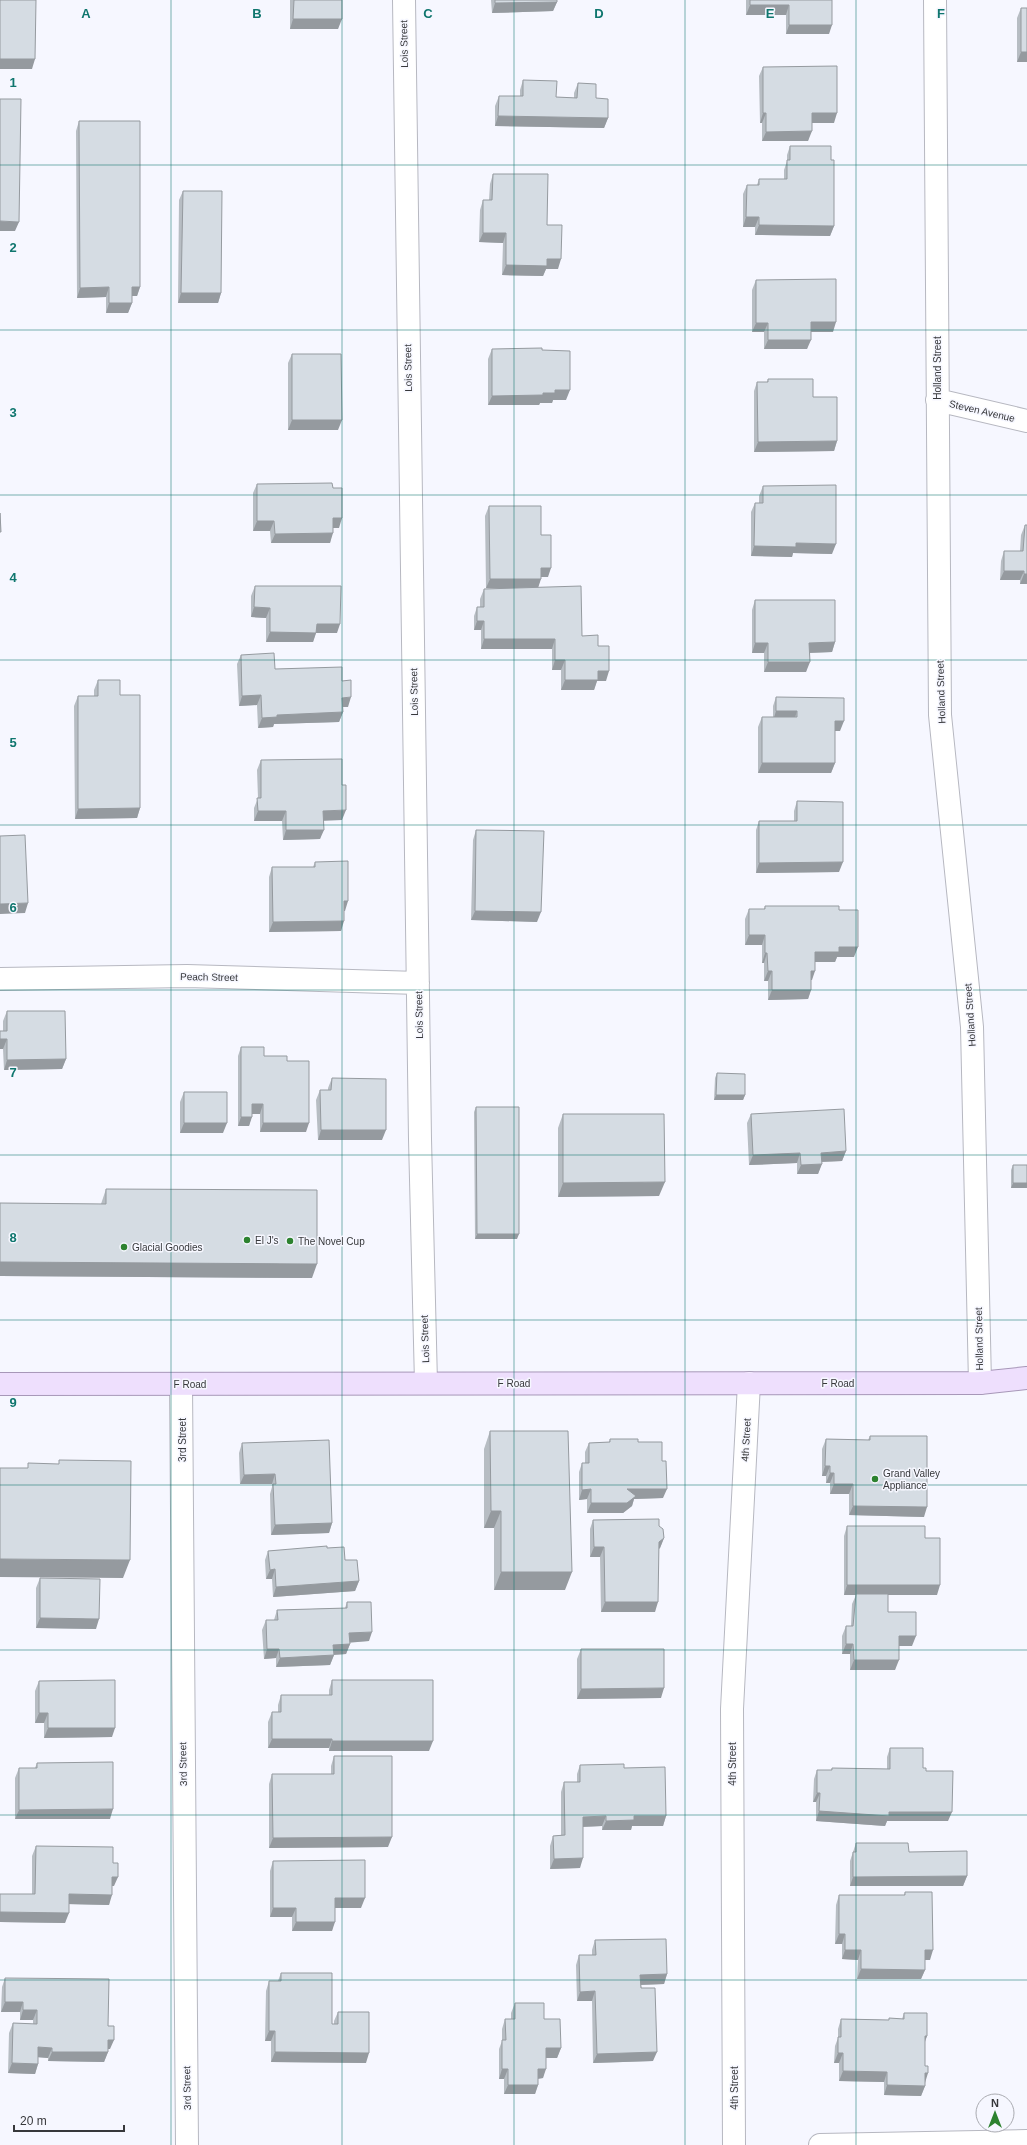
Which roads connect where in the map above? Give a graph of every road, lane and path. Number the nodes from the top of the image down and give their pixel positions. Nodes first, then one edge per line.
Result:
1 (404, 0) edge
2 (935, 0) edge
3 (937, 400) junction
4 (1027, 421) edge
5 (0, 979) edge
6 (418, 983) junction
7 (1027, 1378) edge
8 (426, 1383) junction
9 (749, 1383) junction
10 (980, 1383) junction
11 (0, 1384) edge
12 (181, 1384) junction
13 (1027, 2141) edge
14 (187, 2145) edge
15 (734, 2145) edge
16 (820, 2145) edge

1 - 6 street, Lois Street
2 - 3 street, Holland Street
3 - 4 street, Steven Avenue
3 - 10 street, Holland Street
5 - 6 street, Peach Street
6 - 8 street, Lois Street
7 - 10 main road, F Road
8 - 9 main road, F Road
8 - 12 main road, F Road
9 - 10 main road, F Road
9 - 15 street, 4th Street
11 - 12 main road, F Road
12 - 14 street, 3rd Street
13 - 16 street

